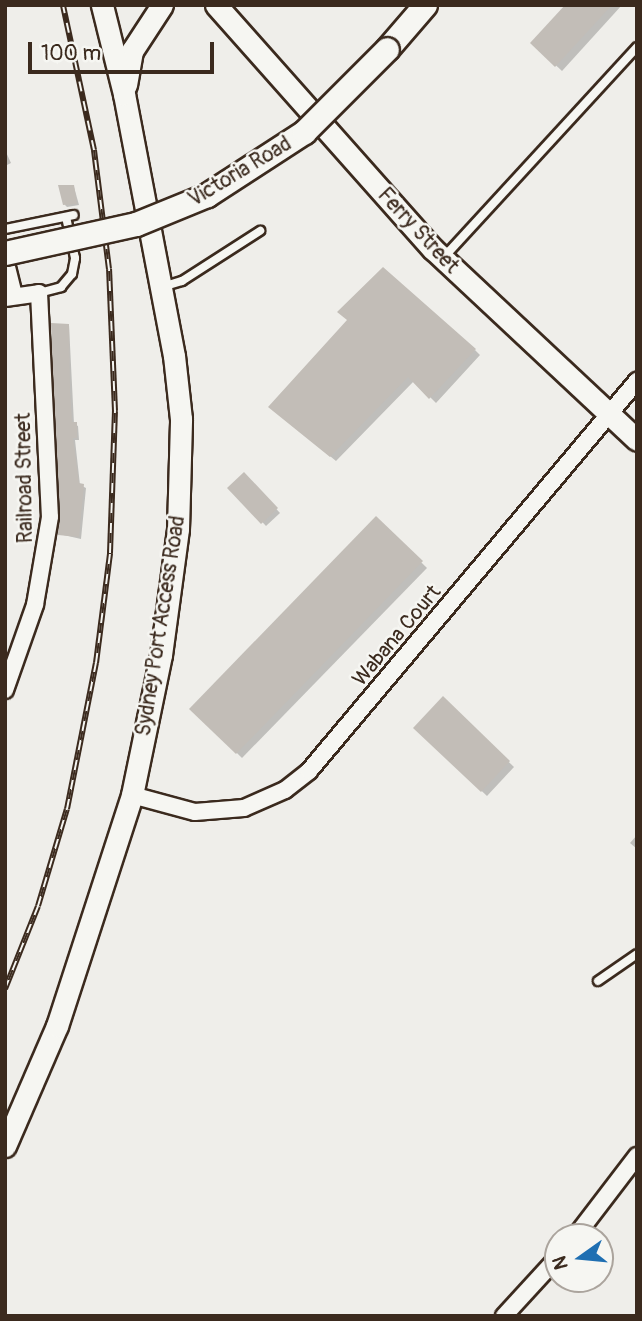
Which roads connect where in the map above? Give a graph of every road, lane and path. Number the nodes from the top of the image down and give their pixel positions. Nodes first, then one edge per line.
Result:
1 (103, 5) edge
2 (162, 5) edge
3 (216, 5) edge
4 (425, 5) edge
5 (637, 47) edge
6 (124, 94) junction
7 (5, 229) edge
8 (260, 231) dead end
9 (5, 253) edge
10 (5, 259) edge
11 (442, 259) junction
12 (162, 287) junction
13 (39, 293) junction
14 (9, 297) edge
15 (637, 382) edge
16 (609, 415) junction
17 (637, 440) edge
18 (5, 690) edge
19 (132, 795) junction
20 (637, 954) edge
21 (598, 981) dead end
22 (5, 1146) edge
23 (637, 1156) edge
24 (586, 1223) edge
25 (544, 1272) edge
26 (504, 1316) edge

1 - 6 street, Sydney Port Access Road
2 - 6 street
3 - 11 street, Ferry Street
4 - 9 main road, Victoria Road, bridge
5 - 11 lane
6 - 12 street, Sydney Port Access Road
7 - 13 lane
8 - 12 lane
10 - 14 street
11 - 16 street, Ferry Street
12 - 19 street, Sydney Port Access Road
13 - 14 street
13 - 18 street, Railroad Street
15 - 16 street, Wabana Court
16 - 17 street, Ferry Street
16 - 19 street, Wabana Court
19 - 22 street, Sydney Port Access Road
20 - 21 lane
23 - 24 street
25 - 26 street

